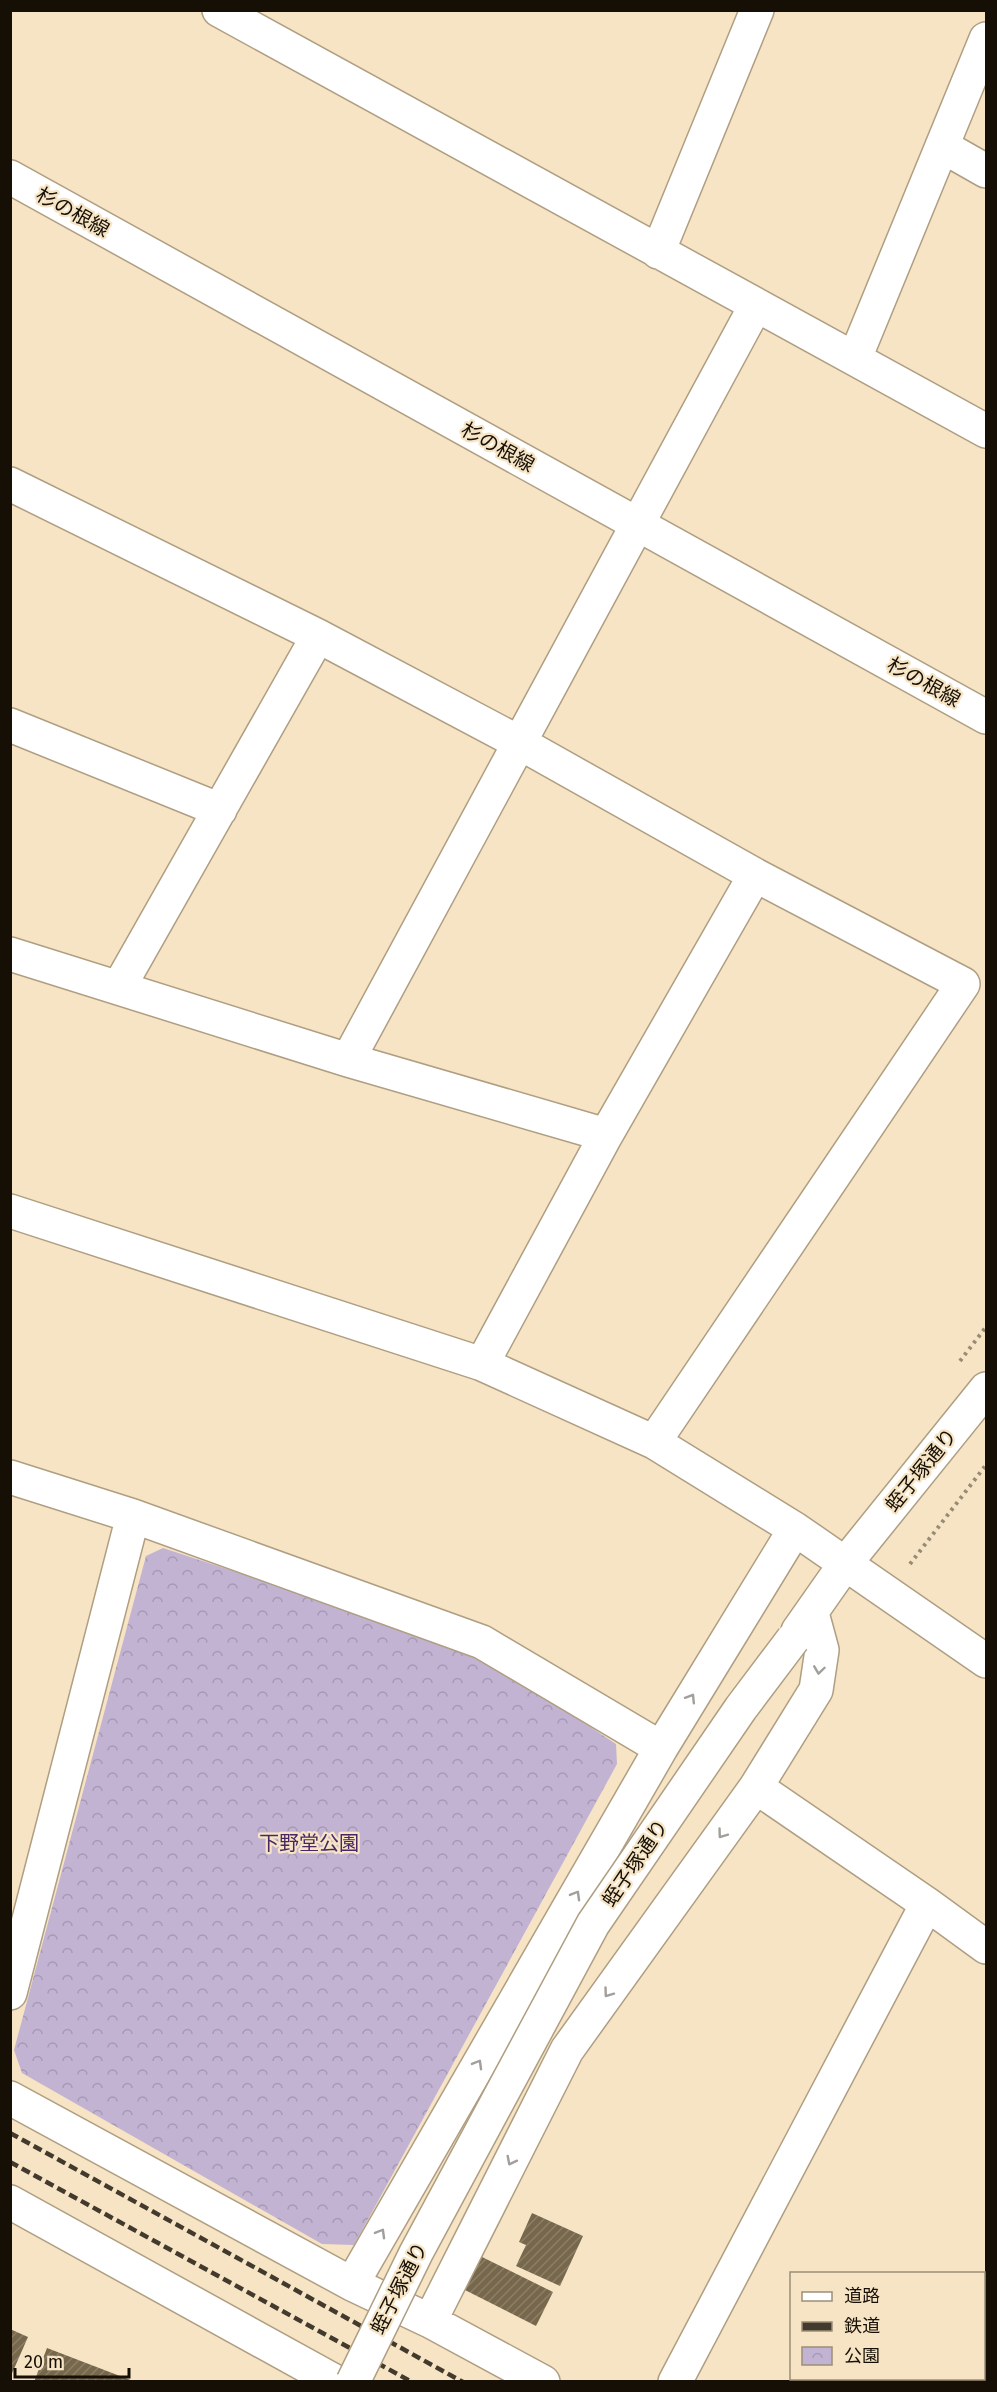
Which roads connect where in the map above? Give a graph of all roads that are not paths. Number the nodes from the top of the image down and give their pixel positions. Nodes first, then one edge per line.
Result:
1 (219, 10) edge
2 (745, 14) edge
3 (987, 39) edge
4 (942, 146) junction
5 (987, 171) edge
6 (10, 177) edge
7 (658, 252) junction
8 (756, 305) junction
9 (855, 358) junction
10 (987, 431) edge
11 (10, 484) edge
12 (638, 525) junction
13 (318, 636) junction
14 (987, 717) edge
15 (10, 725) edge
16 (518, 742) junction
17 (220, 810) junction
18 (755, 875) junction
19 (10, 954) edge
20 (119, 987) junction
21 (348, 1060) junction
22 (606, 1135) junction
23 (10, 1211) edge
24 (482, 1364) junction
25 (987, 1389) edge
26 (654, 1442) junction
27 (10, 1477) edge
28 (133, 1516) junction
29 (795, 1530) junction
30 (844, 1564) junction
31 (812, 1613) junction
32 (987, 1661) edge
33 (661, 1748) junction
34 (756, 1787) junction
35 (927, 1904) junction
36 (987, 1947) edge
37 (10, 1993) edge
38 (10, 2098) edge
39 (10, 2202) edge
40 (352, 2284) junction
41 (430, 2321) junction
42 (304, 2373) edge
43 (336, 2382) edge
44 (353, 2382) edge
45 (543, 2382) edge
46 (675, 2382) edge

1 - 7 street
2 - 7 street
3 - 4 street
4 - 5 street
4 - 9 street
6 - 12 street, 杉の根線
7 - 8 street
8 - 9 street
8 - 12 street
9 - 10 street
11 - 13 street
12 - 14 street, 杉の根線
12 - 16 street
13 - 16 street
13 - 17 street
15 - 17 street
16 - 18 street
16 - 21 street
17 - 20 street
18 - 22 street
18 - 26 street
19 - 20 street
20 - 21 street
21 - 22 street
22 - 24 street
23 - 24 street
24 - 26 street
25 - 30 street, 蛭子塚通り
26 - 29 street
27 - 28 street
28 - 33 street
28 - 37 street
29 - 30 street
33 -> 29 street
30 - 31 street, 蛭子塚通り
30 - 32 street
31 -> 34 street
31 - 44 street, 蛭子塚通り, bridge
40 -> 33 street
34 - 35 street
34 -> 41 street
35 - 36 street
35 - 46 street
38 - 40 street
39 - 42 street
40 - 41 street
41 - 45 street
42 - 43 street

